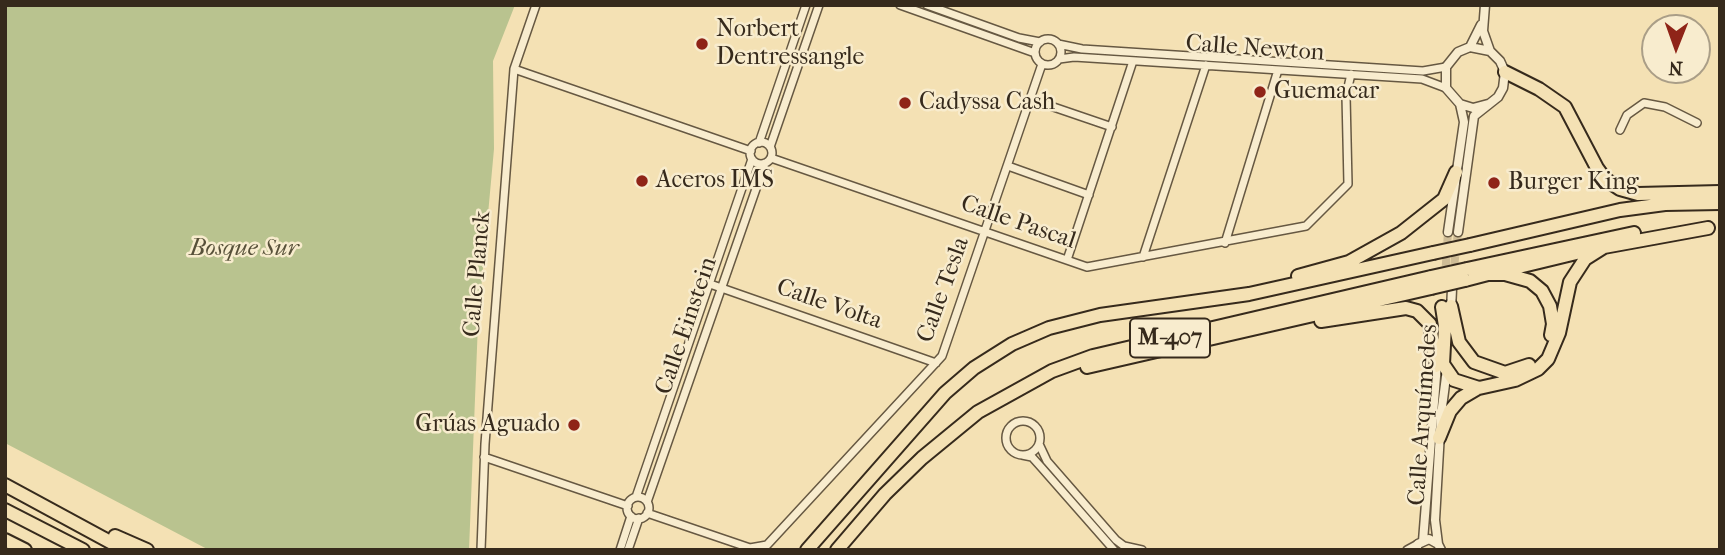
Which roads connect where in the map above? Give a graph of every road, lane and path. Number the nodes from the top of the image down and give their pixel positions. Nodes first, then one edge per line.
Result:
1 (536, 5) edge
2 (806, 5) edge
3 (818, 5) edge
4 (900, 5) edge
5 (927, 5) edge
6 (1485, 5) edge
7 (1483, 19) junction
8 (1040, 42) junction
9 (1058, 44) junction
10 (1470, 47) junction
11 (1490, 51) junction
12 (1035, 53) junction
13 (1059, 59) junction
14 (1133, 61) junction
15 (1042, 64) junction
16 (1206, 65) junction
17 (1446, 67) junction
18 (514, 69) junction
19 (1278, 70) junction
20 (1505, 72) junction
21 (1351, 74) junction
22 (1446, 88) junction
23 (1030, 99) junction
24 (1460, 104) junction
25 (1488, 104) junction
26 (1697, 123) dead end
27 (1112, 128) junction
28 (1620, 130) dead end
29 (759, 143) junction
30 (770, 147) junction
31 (751, 155) junction
32 (768, 161) junction
33 (1008, 166) junction
34 (1457, 172) junction
35 (1720, 192) edge
36 (1089, 195) junction
37 (1720, 203) edge
38 (1714, 229) edge
39 (985, 231) junction
40 (1448, 232) tunnel mouth
41 (1458, 232) tunnel mouth
42 (1225, 243) junction
43 (1604, 247) junction
44 (1143, 257) junction
45 (1067, 260) junction
46 (1466, 274) junction
47 (1488, 274) junction
48 (710, 284) junction
49 (1439, 286) junction
50 (721, 288) junction
51 (1249, 294) junction
52 (1446, 307) junction
53 (1272, 324) junction
54 (936, 363) junction
55 (1442, 369) junction
56 (1479, 388) junction
57 (1439, 438) junction
58 (1039, 444) junction
59 (931, 451) junction
60 (1022, 455) junction
61 (484, 457) junction
62 (5, 485) edge
63 (636, 498) junction
64 (37, 501) junction
65 (647, 502) junction
66 (628, 506) junction
67 (5, 510) edge
68 (647, 513) junction
69 (635, 517) junction
70 (5, 540) edge
71 (1419, 545) edge
72 (1440, 547) edge
73 (758, 549) edge
74 (24, 550) edge
75 (83, 550) edge
76 (125, 550) edge
77 (147, 550) edge
78 (481, 550) edge
79 (620, 550) edge
80 (628, 550) edge
81 (807, 550) edge
82 (837, 550) edge
83 (1114, 550) edge
84 (1142, 550) edge
85 (1407, 550) edge

1 - 18 street, Calle Planck
2 - 29 street
3 - 30 street
4 - 12 street
5 - 8 street
6 - 7 street
7 - 10 street
7 - 11 street
8 - 9 street
8 - 12 street
9 - 13 street
9 - 17 street, Calle Newton
10 - 11 street
10 - 17 street
11 - 20 street
12 - 15 street
13 - 14 street, Calle Newton
13 - 15 street
14 - 16 street, Calle Newton
14 - 27 street
15 - 23 street, Calle Tesla
16 - 19 street, Calle Newton
16 - 44 street
17 - 22 street
18 - 31 street
18 - 61 street, Calle Planck
19 - 21 street, Calle Newton
19 - 42 street
20 - 25 street
20 - 35 highway
21 - 22 street, Calle Newton
21 - 42 street, Calle Pascal
22 - 24 street
23 - 27 street
23 - 33 street, Calle Tesla
24 - 25 street
24 - 34 street
25 - 41 street
26 - 28 street
27 - 36 street
29 - 30 street
29 - 31 street
30 - 32 street
31 - 32 street, Calle Pascal
31 - 48 street, Calle Einstein
32 - 39 street, Calle Pascal
32 - 50 street, Calle Einstein
33 - 36 street
33 - 39 street, Calle Tesla
34 - 40 street
34 - 51 highway, M-407
36 - 45 street
37 - 51 highway, M-407, bridge
38 - 43 highway, M-407
38 - 46 highway, M-407
39 - 45 street, Calle Pascal
39 - 54 street, Calle Tesla
42 - 44 street, Calle Pascal
43 - 47 highway, M-407
43 - 56 highway
44 - 45 street, Calle Pascal
46 - 47 highway, M-407
46 - 49 highway, M-407, bridge
47 - 52 highway, M-407
48 - 50 street, Calle Volta
48 - 63 street, Calle Einstein
49 - 52 street, Calle Arquímedes
49 - 53 highway, M-407
49 - 59 highway, M-407
50 - 54 street, Calle Volta
50 - 65 street, Calle Einstein
51 - 81 highway, M-407
52 - 55 highway
53 - 55 highway, M-407
53 - 59 highway, M-407
54 - 73 street, Calle Tesla
55 - 56 highway
55 - 57 street, Calle Arquímedes
55 - 71 street, Calle Arquímedes
56 - 57 highway
57 - 72 street, Calle Arquímedes
58 - 60 street
58 - 60 street
58 - 84 street
59 - 82 highway, M-407
60 - 83 street
61 - 66 street
61 - 78 street, Calle Planck
62 - 64 highway
63 - 65 street
63 - 66 street
64 - 76 highway
64 - 77 highway
65 - 68 street
66 - 69 street
67 - 75 highway
68 - 69 street
68 - 73 street
69 - 79 street
69 - 80 street
70 - 74 highway
71 - 72 street
71 - 85 street

